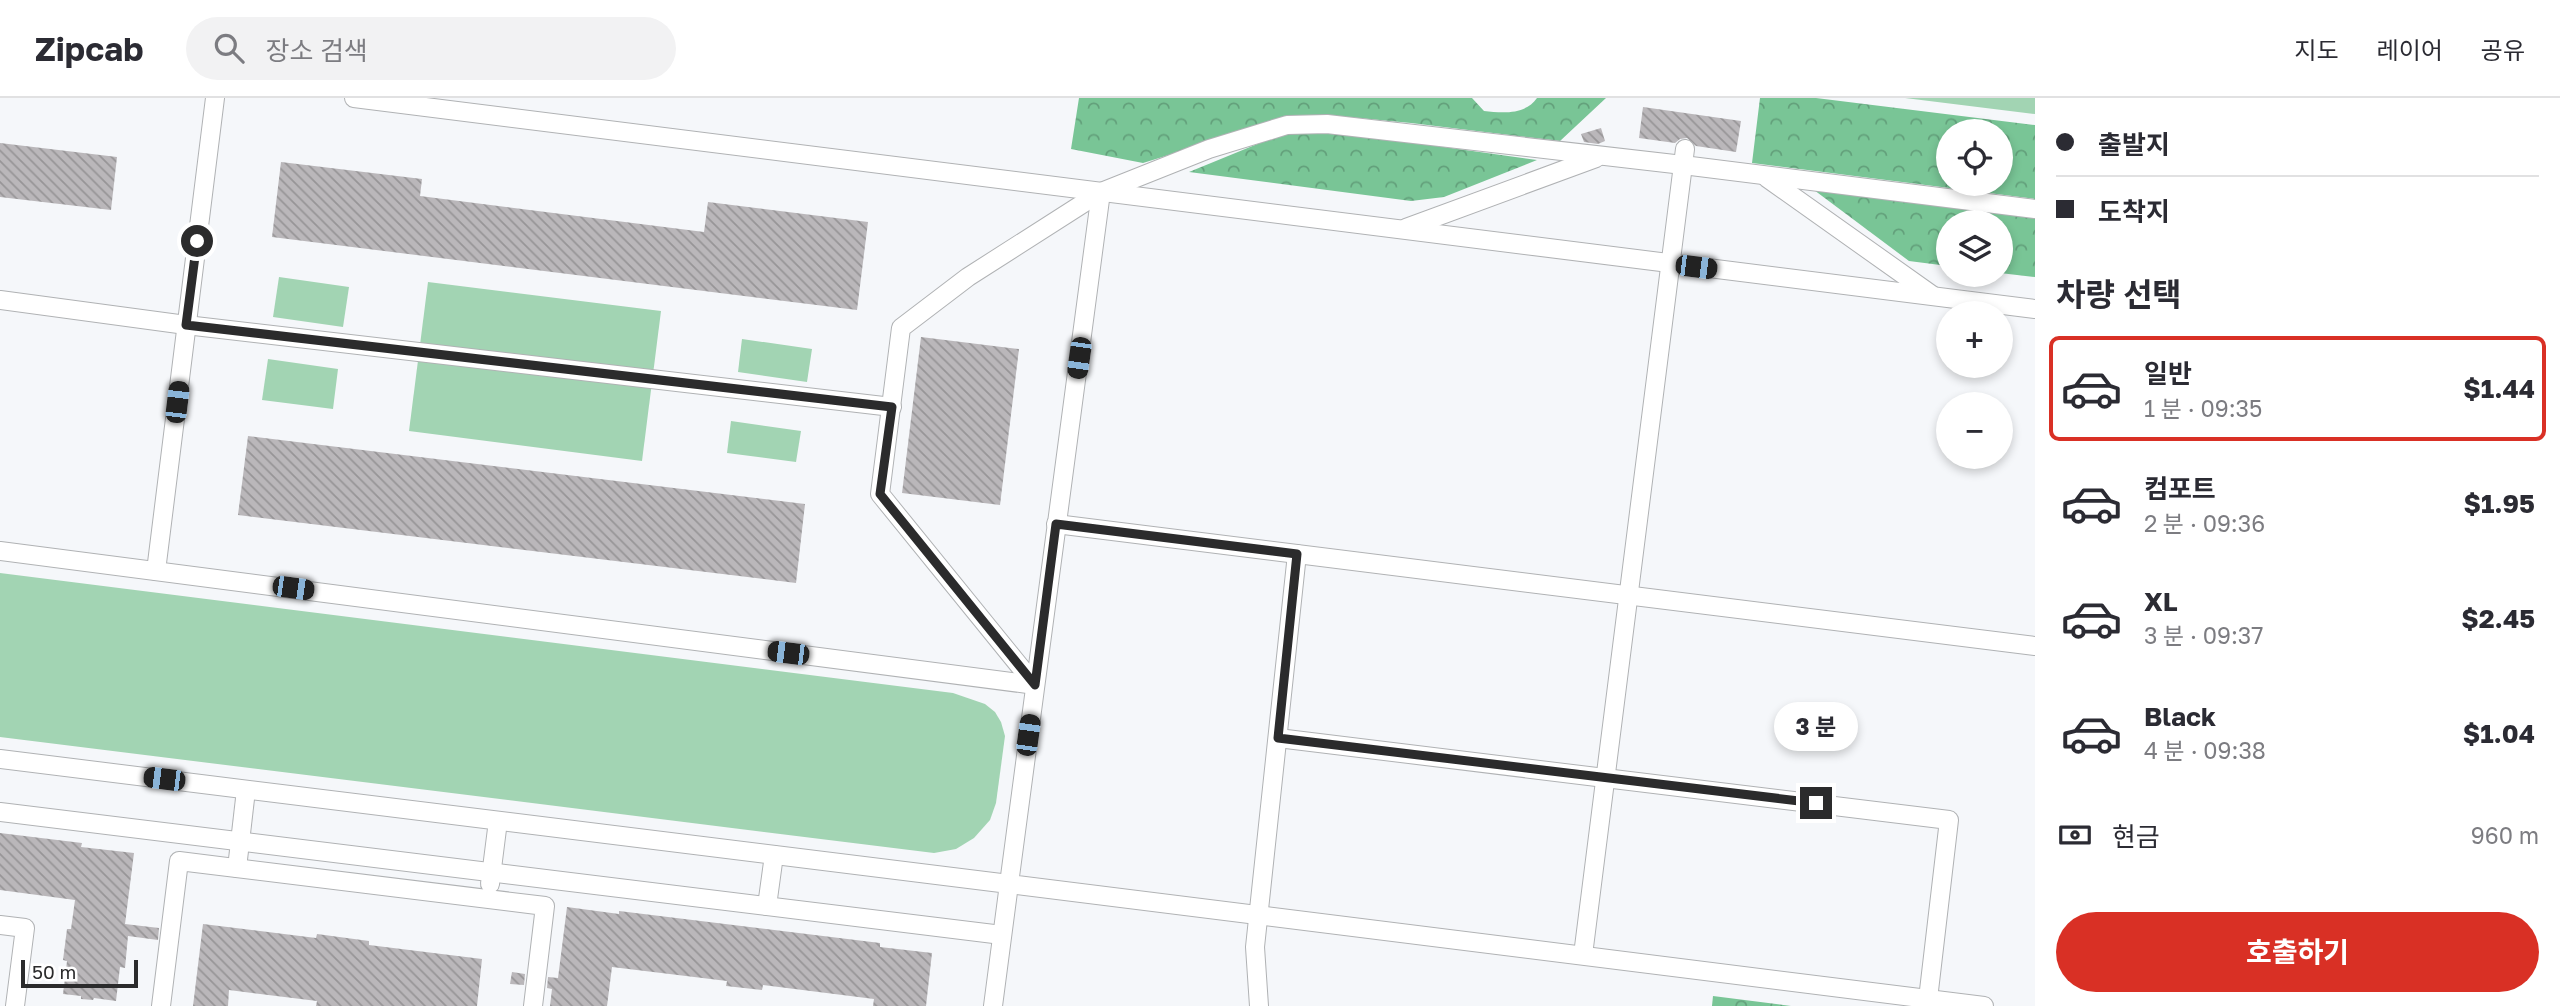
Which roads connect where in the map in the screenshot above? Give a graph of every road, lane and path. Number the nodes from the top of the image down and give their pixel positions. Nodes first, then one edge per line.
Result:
1 (215, 98) edge
2 (354, 98) edge
3 (1599, 156) junction
4 (1684, 157) junction
5 (1764, 176) junction
6 (1101, 192) junction
7 (2035, 209) edge
8 (1402, 230) junction
9 (1670, 263) junction
10 (1935, 297) junction
11 (0, 300) edge
12 (2035, 309) edge
13 (186, 325) junction
14 (892, 407) junction
15 (1056, 524) junction
16 (0, 551) edge
17 (1297, 554) junction
18 (156, 571) junction
19 (1627, 594) junction
20 (2035, 646) edge
21 (1035, 685) junction
22 (1278, 738) junction
23 (0, 759) edge
24 (1605, 777) junction
25 (246, 790) junction
26 (0, 812) edge
27 (498, 821) junction
28 (240, 842) junction
29 (774, 855) junction
30 (237, 868) junction
31 (492, 873) junction
32 (1009, 884) junction
33 (488, 898) junction
34 (767, 906) junction
35 (1259, 917) junction
36 (0, 925) edge
37 (1002, 935) junction
38 (1583, 955) junction
39 (1927, 999) junction
40 (15, 1006) edge
41 (161, 1006) edge
42 (533, 1006) edge
43 (993, 1006) edge
44 (1259, 1006) edge
45 (1983, 1006) edge

1 - 13 street
2 - 6 street
3 - 4 street
3 - 6 street
3 - 8 street
4 - 5 street
4 - 9 street
5 - 7 street
5 - 10 street
6 - 8 street
6 - 14 street
6 - 15 street
8 - 9 street
9 - 10 street
9 - 19 street
10 - 12 street
11 - 13 street
13 - 14 street
13 - 18 street
14 - 21 street
15 - 17 street
15 - 21 street
16 - 18 street
17 - 19 street
17 - 22 street
18 - 21 street
19 - 20 street
19 - 24 street
21 - 32 street
22 - 24 street
22 - 35 street
23 - 25 street
24 - 38 street
24 - 39 street
25 - 27 street
25 - 28 street
26 - 28 street
27 - 29 street
27 - 31 street
28 - 30 street
28 - 31 street
29 - 32 street
29 - 34 street
30 - 33 street
30 - 41 street
31 - 33 street
31 - 34 street
32 - 35 street
32 - 37 street
33 - 42 street
34 - 37 street
35 - 38 street
35 - 44 street
36 - 40 street
37 - 43 street
38 - 39 street
39 - 45 street

